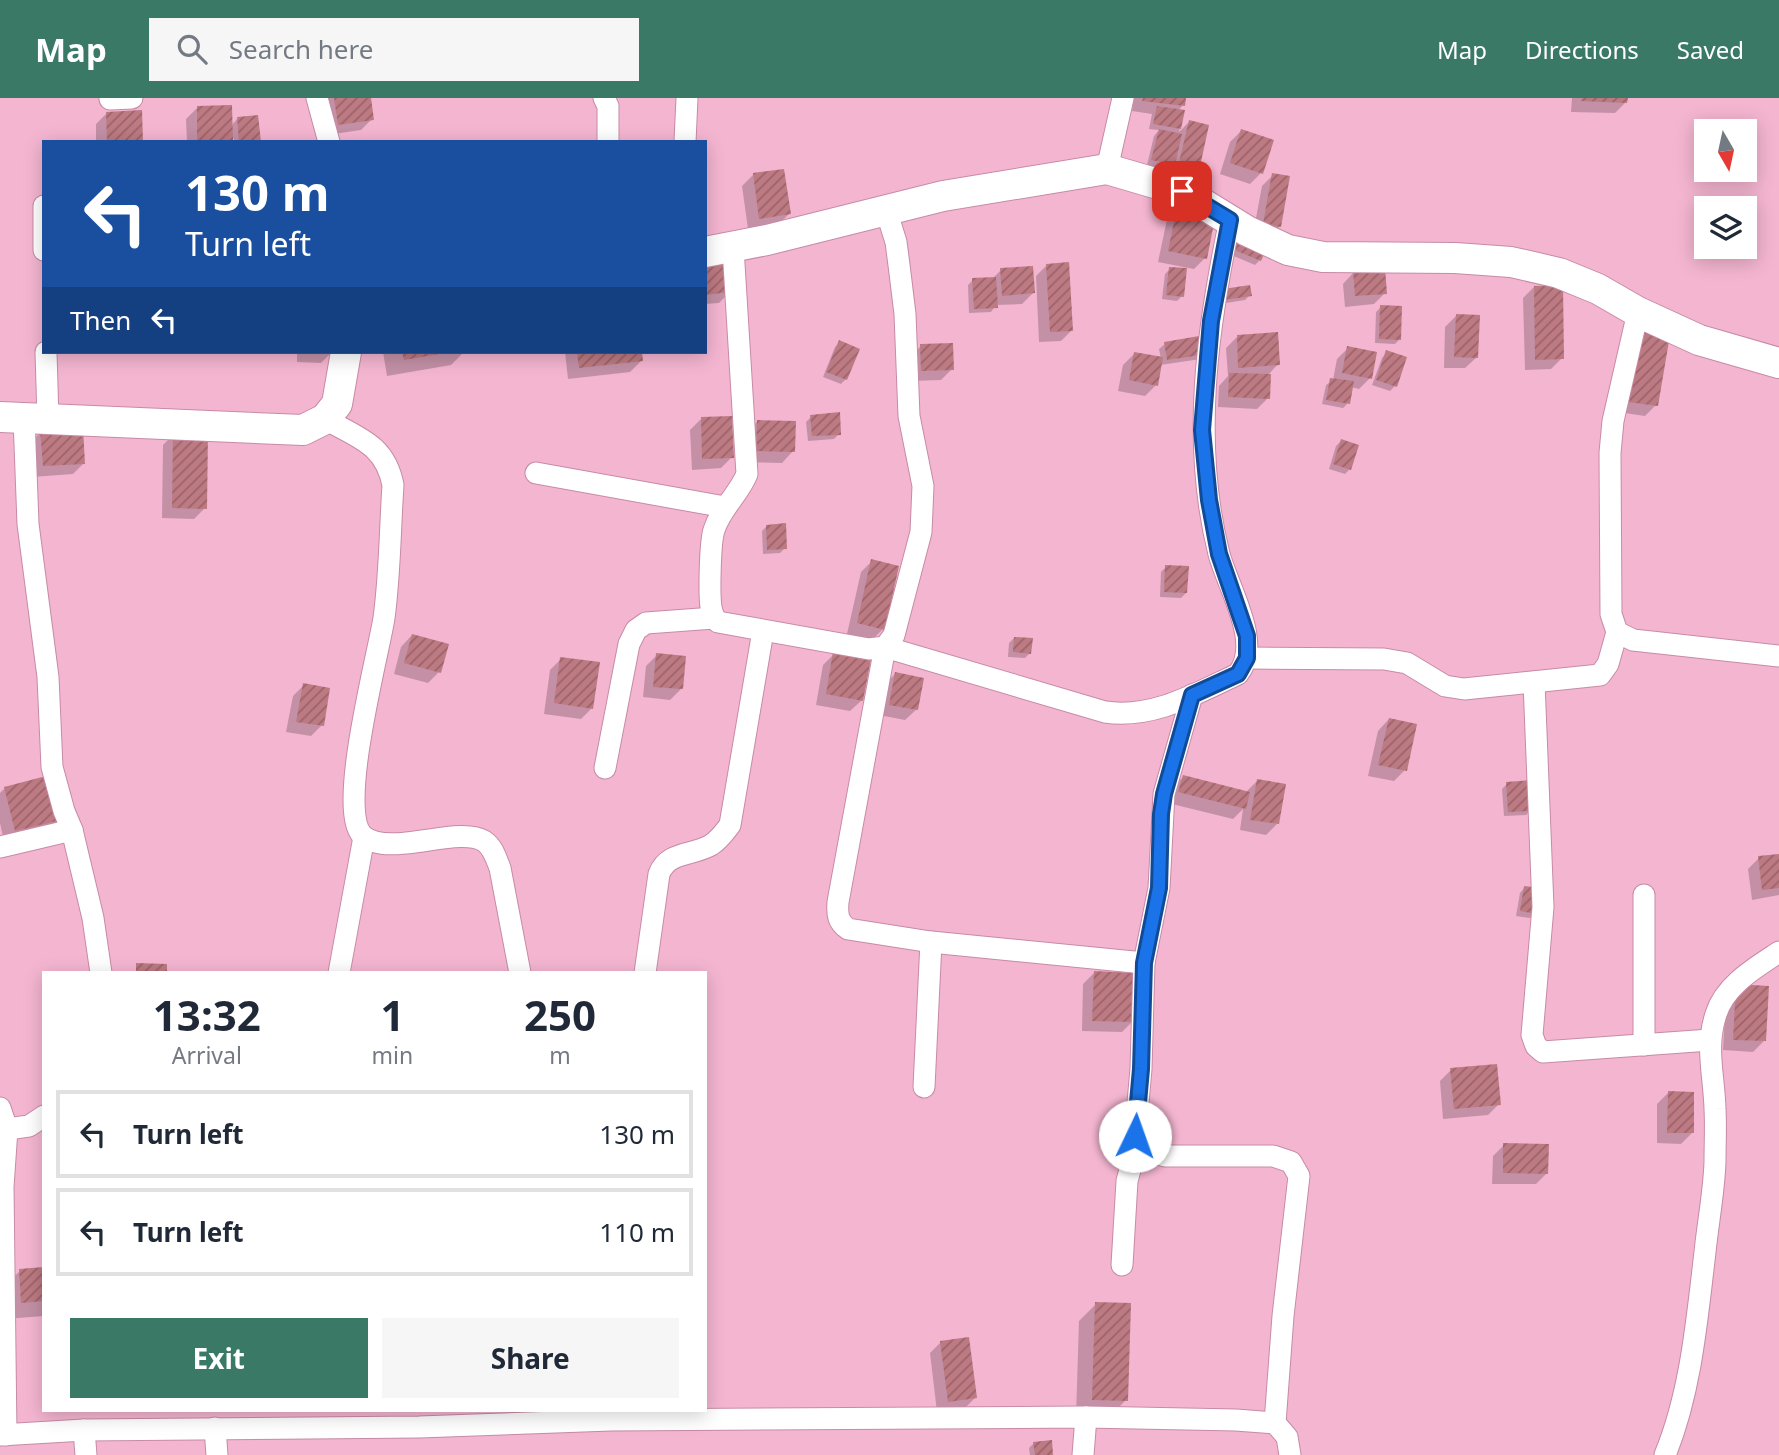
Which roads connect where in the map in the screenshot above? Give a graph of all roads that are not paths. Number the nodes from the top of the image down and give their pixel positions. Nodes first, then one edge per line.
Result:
1 (132, 98) edge
2 (317, 98) edge
3 (604, 98) edge
4 (687, 98) edge
5 (1123, 98) edge
6 (110, 99) edge
7 (328, 140) edge
8 (608, 140) edge
9 (685, 140) edge
10 (1107, 169) junction
11 (886, 210) junction
12 (1230, 220) junction
13 (719, 250) edge
14 (1639, 312) junction
15 (45, 354) edge
16 (346, 354) edge
17 (1779, 363) edge
18 (24, 418) edge
19 (325, 419) junction
20 (536, 473) dead end
21 (725, 507) junction
22 (714, 618) junction
23 (763, 631) junction
24 (1616, 632) junction
25 (885, 647) junction
26 (1779, 656) edge
27 (1247, 658) junction
28 (1534, 682) junction
29 (1192, 695) junction
30 (605, 768) dead end
31 (72, 830) junction
32 (364, 836) junction
33 (0, 847) edge
34 (1644, 895) dead end
35 (931, 942) junction
36 (1779, 952) edge
37 (1144, 963) junction
38 (101, 971) edge
39 (339, 971) edge
40 (520, 971) edge
41 (645, 971) edge
42 (1710, 1040) junction
43 (1644, 1045) junction
44 (924, 1087) dead end
45 (0, 1108) edge
46 (42, 1117) edge
47 (8, 1129) junction
48 (1143, 1149) junction
49 (1122, 1265) dead end
50 (611, 1415) edge
51 (1086, 1417) junction
52 (491, 1418) edge
53 (1275, 1423) junction
54 (215, 1428) junction
55 (84, 1430) junction
56 (3, 1435) edge
57 (86, 1455) edge
58 (217, 1455) edge
59 (1083, 1455) edge
60 (1290, 1455) edge
61 (1665, 1455) edge

1 - 6 street
2 - 7 street
3 - 8 street
4 - 9 street
5 - 10 street
10 - 11 street
10 - 12 street
11 - 13 street
11 - 25 street
12 - 14 street
12 - 27 street
13 - 21 street
14 - 17 street
14 - 24 street
15 - 18 street
16 - 19 street
18 - 19 street
18 - 31 street
19 - 32 street
20 - 21 street
21 - 22 street
22 - 23 street
22 - 30 street
23 - 25 street
23 - 41 street
24 - 26 street
24 - 28 street
25 - 29 street
25 - 35 street
27 - 28 street
27 - 29 street
28 - 43 street
29 - 37 street
31 - 33 street
31 - 38 street
32 - 39 street
32 - 40 street
34 - 43 street
35 - 37 street
35 - 44 street
36 - 42 street
37 - 48 street
42 - 43 street
42 - 61 street
45 - 47 street
46 - 47 street
47 - 56 street
48 - 49 street
48 - 53 street
50 - 51 street
50 - 52 street
51 - 53 street
51 - 59 street
52 - 54 street
53 - 60 street
54 - 55 street
54 - 58 street
55 - 56 street
55 - 57 street

